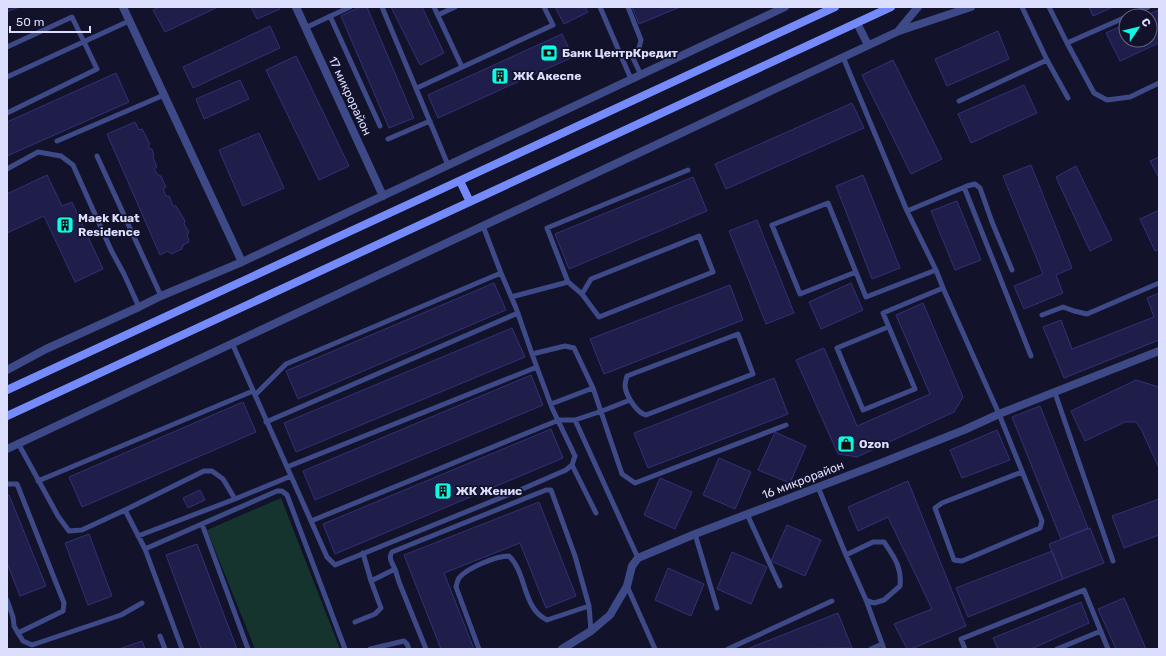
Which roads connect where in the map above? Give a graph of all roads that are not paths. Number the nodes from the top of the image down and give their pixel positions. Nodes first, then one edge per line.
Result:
1 (123, 7) edge
2 (296, 7) edge
3 (350, 7) edge
4 (382, 7) edge
5 (434, 7) edge
6 (455, 7) edge
7 (544, 7) edge
8 (600, 7) edge
9 (628, 7) edge
10 (785, 7) edge
11 (835, 7) edge
12 (891, 7) edge
13 (918, 7) edge
14 (971, 7) edge
15 (1022, 7) edge
16 (1049, 7) edge
17 (438, 15) junction
18 (330, 16) junction
19 (1118, 20) edge
20 (129, 21) junction
21 (857, 23) junction
22 (305, 28) junction
23 (898, 31) junction
24 (84, 42) junction
25 (1067, 43) junction
26 (868, 45) junction
27 (7, 47) edge
28 (843, 57) junction
29 (1047, 60) junction
30 (462, 67) junction
31 (641, 75) junction
32 (7, 78) edge
33 (631, 79) junction
34 (1159, 83) edge
35 (417, 88) junction
36 (164, 95) junction
37 (1068, 98) dead end
38 (959, 101) dead end
39 (7, 113) edge
40 (430, 121) junction
41 (380, 126) dead end
42 (388, 139) dead end
43 (57, 141) dead end
44 (97, 156) dead end
45 (448, 165) junction
46 (7, 169) edge
47 (688, 170) dead end
48 (460, 181) junction
49 (964, 187) junction
50 (383, 196) junction
51 (470, 202) junction
52 (907, 212) junction
53 (483, 226) junction
54 (242, 262) junction
55 (936, 270) junction
56 (1012, 270) dead end
57 (856, 272) junction
58 (501, 273) junction
59 (568, 282) junction
60 (1159, 283) edge
61 (943, 288) junction
62 (582, 294) junction
63 (161, 296) junction
64 (512, 297) junction
65 (139, 307) junction
66 (518, 313) junction
67 (1042, 315) dead end
68 (888, 327) junction
69 (232, 343) junction
70 (1159, 351) edge
71 (532, 354) junction
72 (1031, 356) dead end
73 (537, 367) junction
74 (7, 370) edge
75 (593, 388) junction
76 (7, 390) edge
77 (1056, 392) junction
78 (254, 393) junction
79 (630, 400) junction
80 (551, 404) junction
81 (602, 411) junction
82 (999, 414) junction
83 (7, 416) edge
84 (559, 420) junction
85 (575, 420) junction
86 (266, 422) junction
87 (786, 425) dead end
88 (18, 443) junction
89 (7, 448) edge
90 (572, 465) junction
91 (287, 467) junction
92 (1022, 472) junction
93 (291, 476) junction
94 (38, 481) junction
95 (7, 484) edge
96 (818, 487) junction
97 (235, 499) junction
98 (124, 510) junction
99 (596, 513) dead end
100 (747, 514) junction
101 (311, 522) junction
102 (202, 524) junction
103 (695, 534) junction
104 (138, 536) junction
105 (145, 549) junction
106 (363, 553) junction
107 (846, 555) junction
108 (638, 558) junction
109 (1112, 561) dead end
110 (395, 569) junction
111 (371, 581) junction
112 (626, 586) junction
113 (780, 586) dead end
114 (7, 600) edge
115 (866, 600) junction
116 (832, 602) dead end
117 (142, 603) dead end
118 (589, 606) junction
119 (717, 608) dead end
120 (355, 622) dead end
121 (591, 631) junction
122 (1101, 631) junction
123 (18, 633) junction
124 (160, 636) dead end
125 (883, 646) edge
126 (165, 649) edge
127 (182, 649) edge
128 (248, 649) edge
129 (345, 649) edge
130 (370, 649) edge
131 (409, 649) edge
132 (426, 649) edge
133 (479, 649) edge
134 (562, 649) edge
135 (655, 649) edge
136 (728, 649) edge
137 (871, 649) edge
138 (965, 649) edge
139 (1057, 649) edge
140 (1108, 649) edge

1 - 20 street
2 - 22 street, 17 микрорайон
3 - 18 lane
4 - 35 lane
5 - 17 lane
6 - 17 lane
7 - 30 lane
8 - 33 lane
9 - 31 lane
10 - 31 street
11 - 48 main road
12 - 21 main road
13 - 23 street
14 - 23 street
15 - 29 lane
16 - 25 lane
17 - 30 lane
18 - 22 lane
18 - 41 lane
19 - 25 lane
20 - 24 lane
20 - 36 street
21 - 26 street
21 - 51 main road
22 - 50 street, 17 микрорайон
23 - 26 street
24 - 27 lane
24 - 32 lane
24 - 39 lane
25 - 34 lane
26 - 28 street
28 - 52 lane
28 - 53 street
29 - 37 lane
29 - 38 lane
30 - 35 lane
31 - 33 street
33 - 45 street
35 - 40 lane
36 - 43 lane
36 - 54 street
40 - 42 lane
40 - 45 lane
44 - 63 lane
45 - 50 street
46 - 65 lane
47 - 59 lane
48 - 51 main road
48 - 76 main road
49 - 52 lane
49 - 56 lane
49 - 72 lane
50 - 54 street
51 - 83 main road
52 - 55 lane
53 - 58 lane
53 - 69 street
54 - 63 street
55 - 57 lane
55 - 61 lane
57 - 57 lane
58 - 64 lane
58 - 78 lane
59 - 62 lane
59 - 64 lane
60 - 67 lane
61 - 68 lane
61 - 82 lane
62 - 62 lane
63 - 65 street
64 - 66 lane
65 - 74 street
66 - 71 lane
66 - 86 lane
68 - 68 lane
69 - 78 lane
69 - 88 street
70 - 77 street, 16 микрорайон
71 - 73 lane
71 - 75 lane
73 - 80 lane
73 - 91 lane
75 - 80 lane
75 - 81 lane
77 - 82 street, 16 микрорайон
77 - 109 lane
78 - 86 lane
78 - 94 lane
79 - 79 lane
79 - 81 lane
80 - 84 lane
81 - 85 lane
81 - 87 lane
82 - 92 lane
82 - 96 street, 16 микрорайон
84 - 85 lane
84 - 90 lane
84 - 101 lane
85 - 108 lane
86 - 91 lane
88 - 89 street
88 - 94 lane
90 - 99 lane
90 - 106 lane
91 - 93 lane
92 - 92 lane
93 - 97 lane
93 - 101 lane
94 - 98 lane
95 - 123 lane
96 - 100 street, 16 микрорайон
96 - 107 lane
97 - 98 lane
97 - 104 lane
98 - 104 lane
100 - 103 street, 16 микрорайон
100 - 113 lane
101 - 106 lane
102 - 105 lane
102 - 128 lane
102 - 129 lane
103 - 108 street, 16 микрорайон
103 - 119 lane
104 - 105 lane
105 - 127 lane
106 - 111 lane
107 - 115 lane
107 - 115 lane
108 - 112 street
110 - 111 lane
110 - 118 lane
110 - 132 lane
111 - 120 lane
112 - 121 street
112 - 135 lane
114 - 123 lane
115 - 125 lane
116 - 136 lane
117 - 123 lane
118 - 121 lane
118 - 133 lane
121 - 134 street
122 - 138 lane
122 - 139 lane
122 - 140 lane
124 - 126 lane
125 - 137 lane
130 - 131 lane

